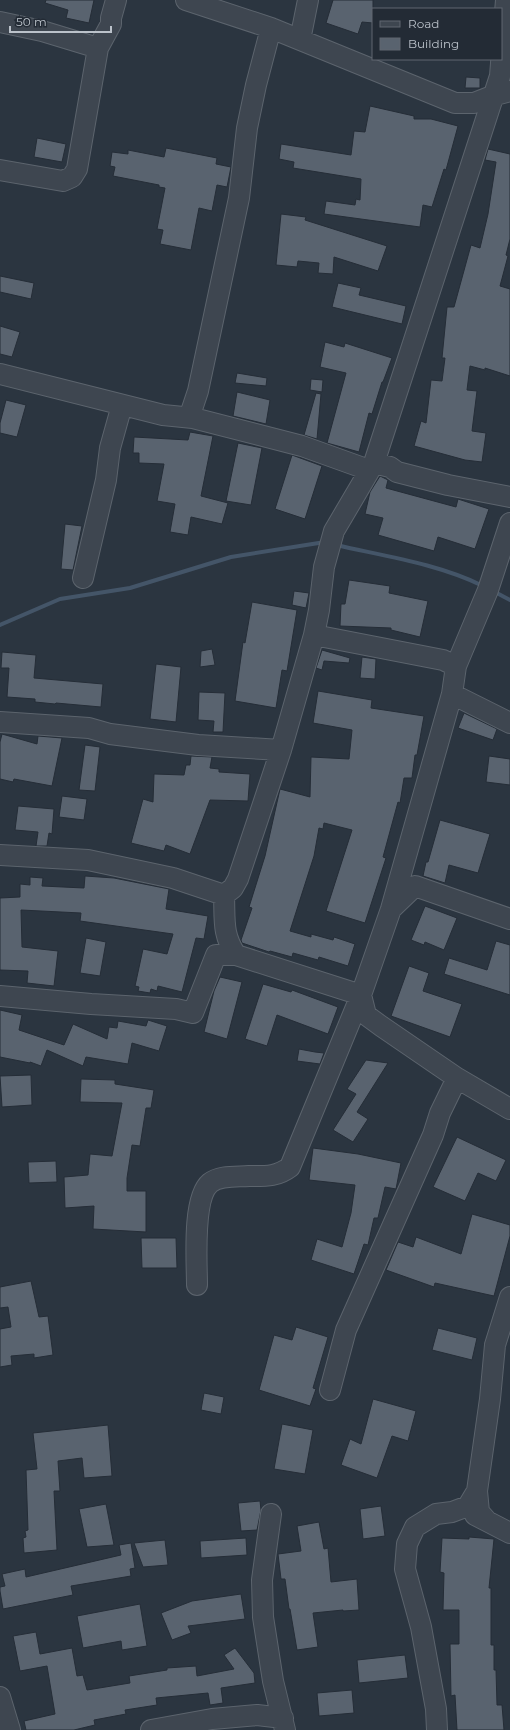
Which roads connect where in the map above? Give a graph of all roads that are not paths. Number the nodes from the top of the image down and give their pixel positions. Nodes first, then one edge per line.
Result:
1 (116, 0) edge
2 (186, 0) edge
3 (308, 0) edge
4 (506, 0) edge
5 (0, 22) edge
6 (271, 28) junction
7 (300, 40) junction
8 (98, 48) junction
9 (502, 51) edge
10 (501, 60) edge
11 (501, 94) edge
12 (0, 170) edge
13 (0, 374) edge
14 (122, 405) junction
15 (193, 418) junction
16 (372, 466) junction
17 (510, 497) edge
18 (510, 522) edge
19 (83, 578) dead end
20 (314, 635) junction
21 (456, 666) junction
22 (452, 694) junction
23 (0, 722) edge
24 (510, 723) edge
25 (281, 750) junction
26 (0, 855) edge
27 (224, 894) junction
28 (390, 909) junction
29 (510, 919) edge
30 (225, 934) junction
31 (216, 955) junction
32 (236, 956) junction
33 (361, 994) junction
34 (0, 996) edge
35 (457, 1078) junction
36 (510, 1110) edge
37 (197, 1285) dead end
38 (510, 1297) edge
39 (330, 1390) dead end
40 (477, 1491) junction
41 (452, 1512) junction
42 (271, 1514) dead end
43 (487, 1521) junction
44 (510, 1533) edge
45 (0, 1697) edge
46 (284, 1724) edge
47 (10, 1730) edge
48 (151, 1730) edge
49 (437, 1730) edge

1 - 8 street
2 - 6 street
3 - 7 street
4 - 9 street
5 - 8 street
6 - 7 street
6 - 15 street
7 - 11 street
8 - 12 street
10 - 11 street
11 - 16 street
13 - 14 street
14 - 15 street
14 - 19 street
15 - 16 street
16 - 17 street
16 - 20 street
18 - 21 street
20 - 21 street
20 - 25 street
21 - 22 street
22 - 24 street
22 - 28 street
23 - 25 street
25 - 27 street
26 - 27 street
27 - 30 street
28 - 29 street
28 - 33 street
30 - 31 street
30 - 32 street
31 - 32 street
31 - 34 street
32 - 33 street
33 - 35 street
33 - 37 street
35 - 36 street
35 - 39 street
38 - 40 street
40 - 41 street
40 - 43 street
41 - 43 street
41 - 49 street
42 - 46 street
43 - 44 street
45 - 47 street
46 - 48 street

